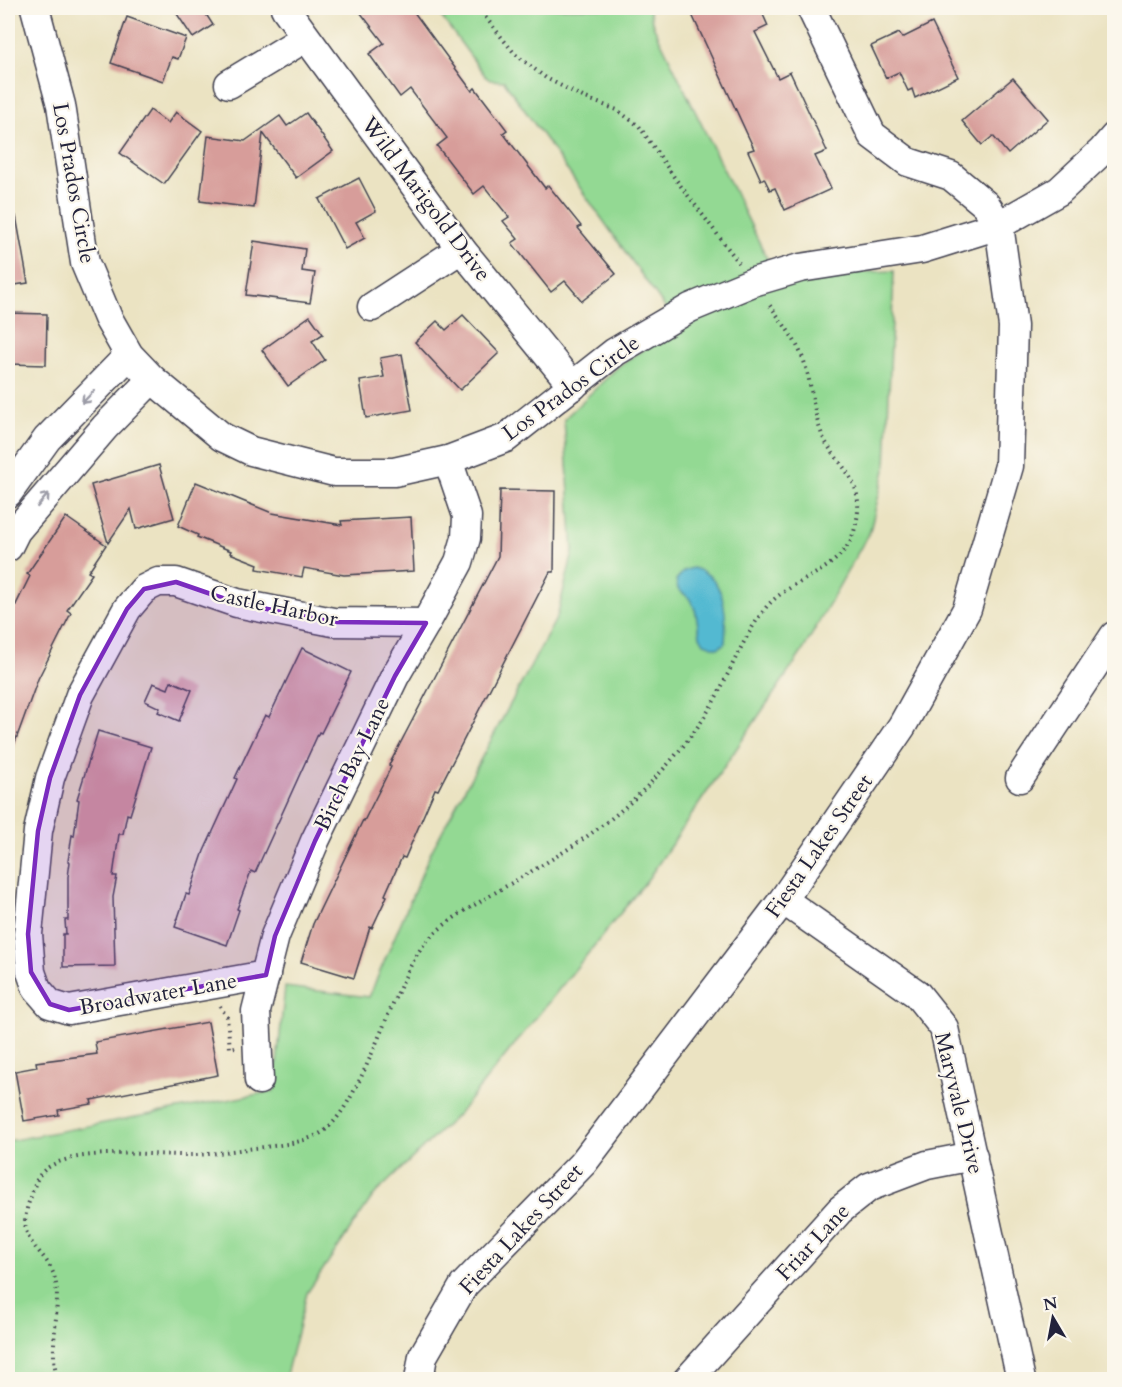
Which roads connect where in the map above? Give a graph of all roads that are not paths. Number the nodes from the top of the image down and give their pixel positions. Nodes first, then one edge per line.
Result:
1 (35, 8) edge
2 (285, 8) edge
3 (811, 8) edge
4 (305, 38) junction
5 (230, 84) dead end
6 (1114, 137) edge
7 (999, 225) junction
8 (460, 249) junction
9 (372, 307) dead end
10 (129, 355) junction
11 (152, 379) junction
12 (573, 386) junction
13 (448, 460) junction
14 (8, 493) edge
15 (8, 547) edge
16 (426, 623) junction
17 (1114, 636) edge
18 (1020, 778) dead end
19 (783, 900) junction
20 (266, 975) junction
21 (50, 1004) joint
22 (259, 1080) dead end
23 (973, 1156) junction
24 (419, 1380) edge
25 (687, 1380) edge
26 (1022, 1380) edge

1 - 10 street, Los Prados Circle
2 - 4 street, Wild Marigold Drive
3 - 7 street
4 - 5 street
4 - 8 street, Wild Marigold Drive
6 - 7 street, Los Prados Circle
7 - 12 street, Los Prados Circle
7 - 19 street, Fiesta Lakes Street
8 - 9 street
8 - 12 street, Wild Marigold Drive
10 - 11 street, Los Prados Circle
10 -> 14 street
11 - 13 street, Los Prados Circle
15 -> 11 street
12 - 13 street, Los Prados Circle
13 - 16 street, Birch Bay Lane
16 - 20 street, Birch Bay Lane
16 - 21 street, Castle Harbor
17 - 18 street
19 - 23 street, Maryvale Drive
19 - 24 street, Fiesta Lakes Street
20 - 21 street, Broadwater Lane
20 - 22 street, Birch Bay Lane
23 - 25 street, Friar Lane
23 - 26 street, Maryvale Drive

